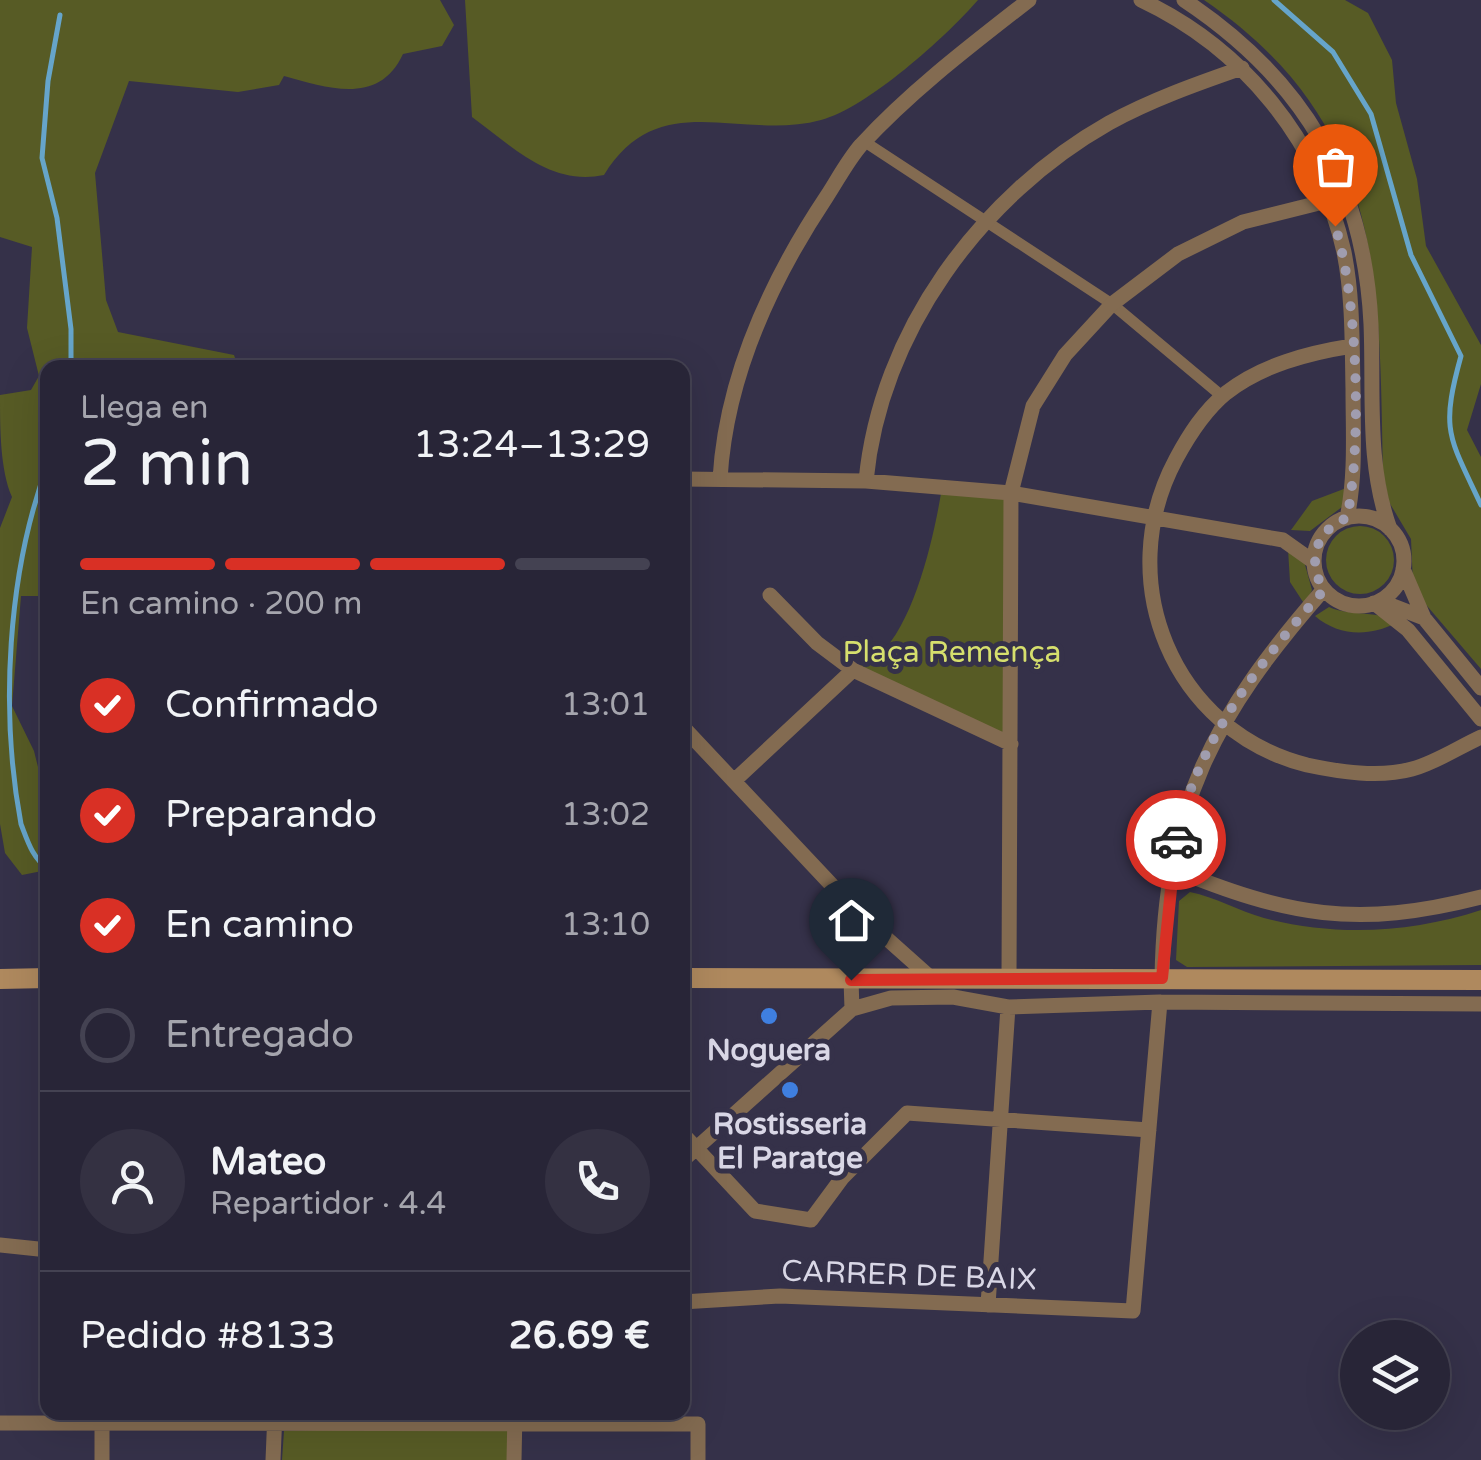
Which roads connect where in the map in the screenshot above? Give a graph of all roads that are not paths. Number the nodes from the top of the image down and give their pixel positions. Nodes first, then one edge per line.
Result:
1 (1029, 0) edge
2 (1141, 0) edge
3 (1184, 0) edge
4 (1242, 68) junction
5 (865, 142) junction
6 (1326, 201) junction
7 (986, 221) junction
8 (1112, 304) junction
9 (1352, 346) junction
10 (1223, 396) junction
11 (690, 479) edge
12 (720, 479) junction
13 (1374, 480) junction
14 (866, 482) junction
15 (1011, 493) junction
16 (1153, 514) junction
17 (1352, 517) junction
18 (1390, 529) junction
19 (1327, 530) junction
20 (1283, 540) junction
21 (1314, 562) junction
22 (1404, 570) junction
23 (1324, 590) junction
24 (770, 595) dead end
25 (1377, 602) junction
26 (1424, 618) junction
27 (853, 670) junction
28 (1481, 688) edge
29 (1481, 719) edge
30 (1222, 724) junction
31 (690, 734) edge
32 (1481, 737) edge
33 (1011, 744) junction
34 (735, 780) junction
35 (1171, 868) junction
36 (1481, 896) edge
37 (857, 912) junction
38 (1010, 976) junction
39 (0, 978) edge
40 (40, 978) edge
41 (690, 978) edge
42 (931, 978) junction
43 (1162, 978) junction
44 (1479, 979) edge
45 (851, 980) junction
46 (1160, 1002) junction
47 (1481, 1004) edge
48 (1008, 1006) junction
49 (852, 1009) junction
50 (1002, 1117) junction
51 (1149, 1130) junction
52 (690, 1141) edge
53 (697, 1148) junction
54 (690, 1155) edge
55 (0, 1245) edge
56 (40, 1249) edge
57 (690, 1302) edge
58 (988, 1306) junction
59 (217, 1420) edge
60 (275, 1420) edge
61 (515, 1420) edge
62 (576, 1420) edge
63 (0, 1423) edge
64 (102, 1424) junction
65 (102, 1460) edge
66 (273, 1460) edge
67 (514, 1460) edge
68 (698, 1460) edge

1 - 5 street
2 - 4 street
3 - 13 street
4 - 6 street
4 - 7 street
5 - 7 street
5 - 12 street
6 - 8 street
6 - 9 street
7 - 8 street
7 - 14 street
8 - 10 street
8 - 15 street
9 - 10 street
9 - 17 street
10 - 16 street
11 - 12 street
12 - 14 street
13 - 17 street
13 - 18 street
14 - 15 street
15 - 16 street
15 - 33 street
16 - 20 street
16 - 30 street
17 - 18 street
17 - 19 street
18 - 22 street
19 - 20 street
19 - 21 street
20 - 21 street
21 - 23 street
22 - 25 street
22 - 26 street
23 - 25 street
23 - 30 street
24 - 27 street
25 - 26 street
25 - 29 street
26 - 28 street
27 - 33 street
27 - 34 street
30 - 32 street
30 - 35 street
31 - 34 street
33 - 38 street
34 - 37 street
35 - 36 street
35 - 43 street
37 - 42 street
37 - 45 street
38 - 42 main road
38 - 43 main road
39 - 40 main road
41 - 45 main road
42 - 45 main road
43 - 44 main road
45 - 49 street
46 - 47 street
46 - 48 street
46 - 51 street
48 - 49 street
48 - 50 street
49 - 53 street
50 - 51 street
50 - 53 street
50 - 58 street
51 - 58 street, CARRER DE BAIX
52 - 53 street
53 - 54 street
55 - 56 street
57 - 58 street, CARRER DE BAIX
59 - 64 street
60 - 66 street
61 - 67 street
62 - 68 street
63 - 64 street
64 - 65 street

